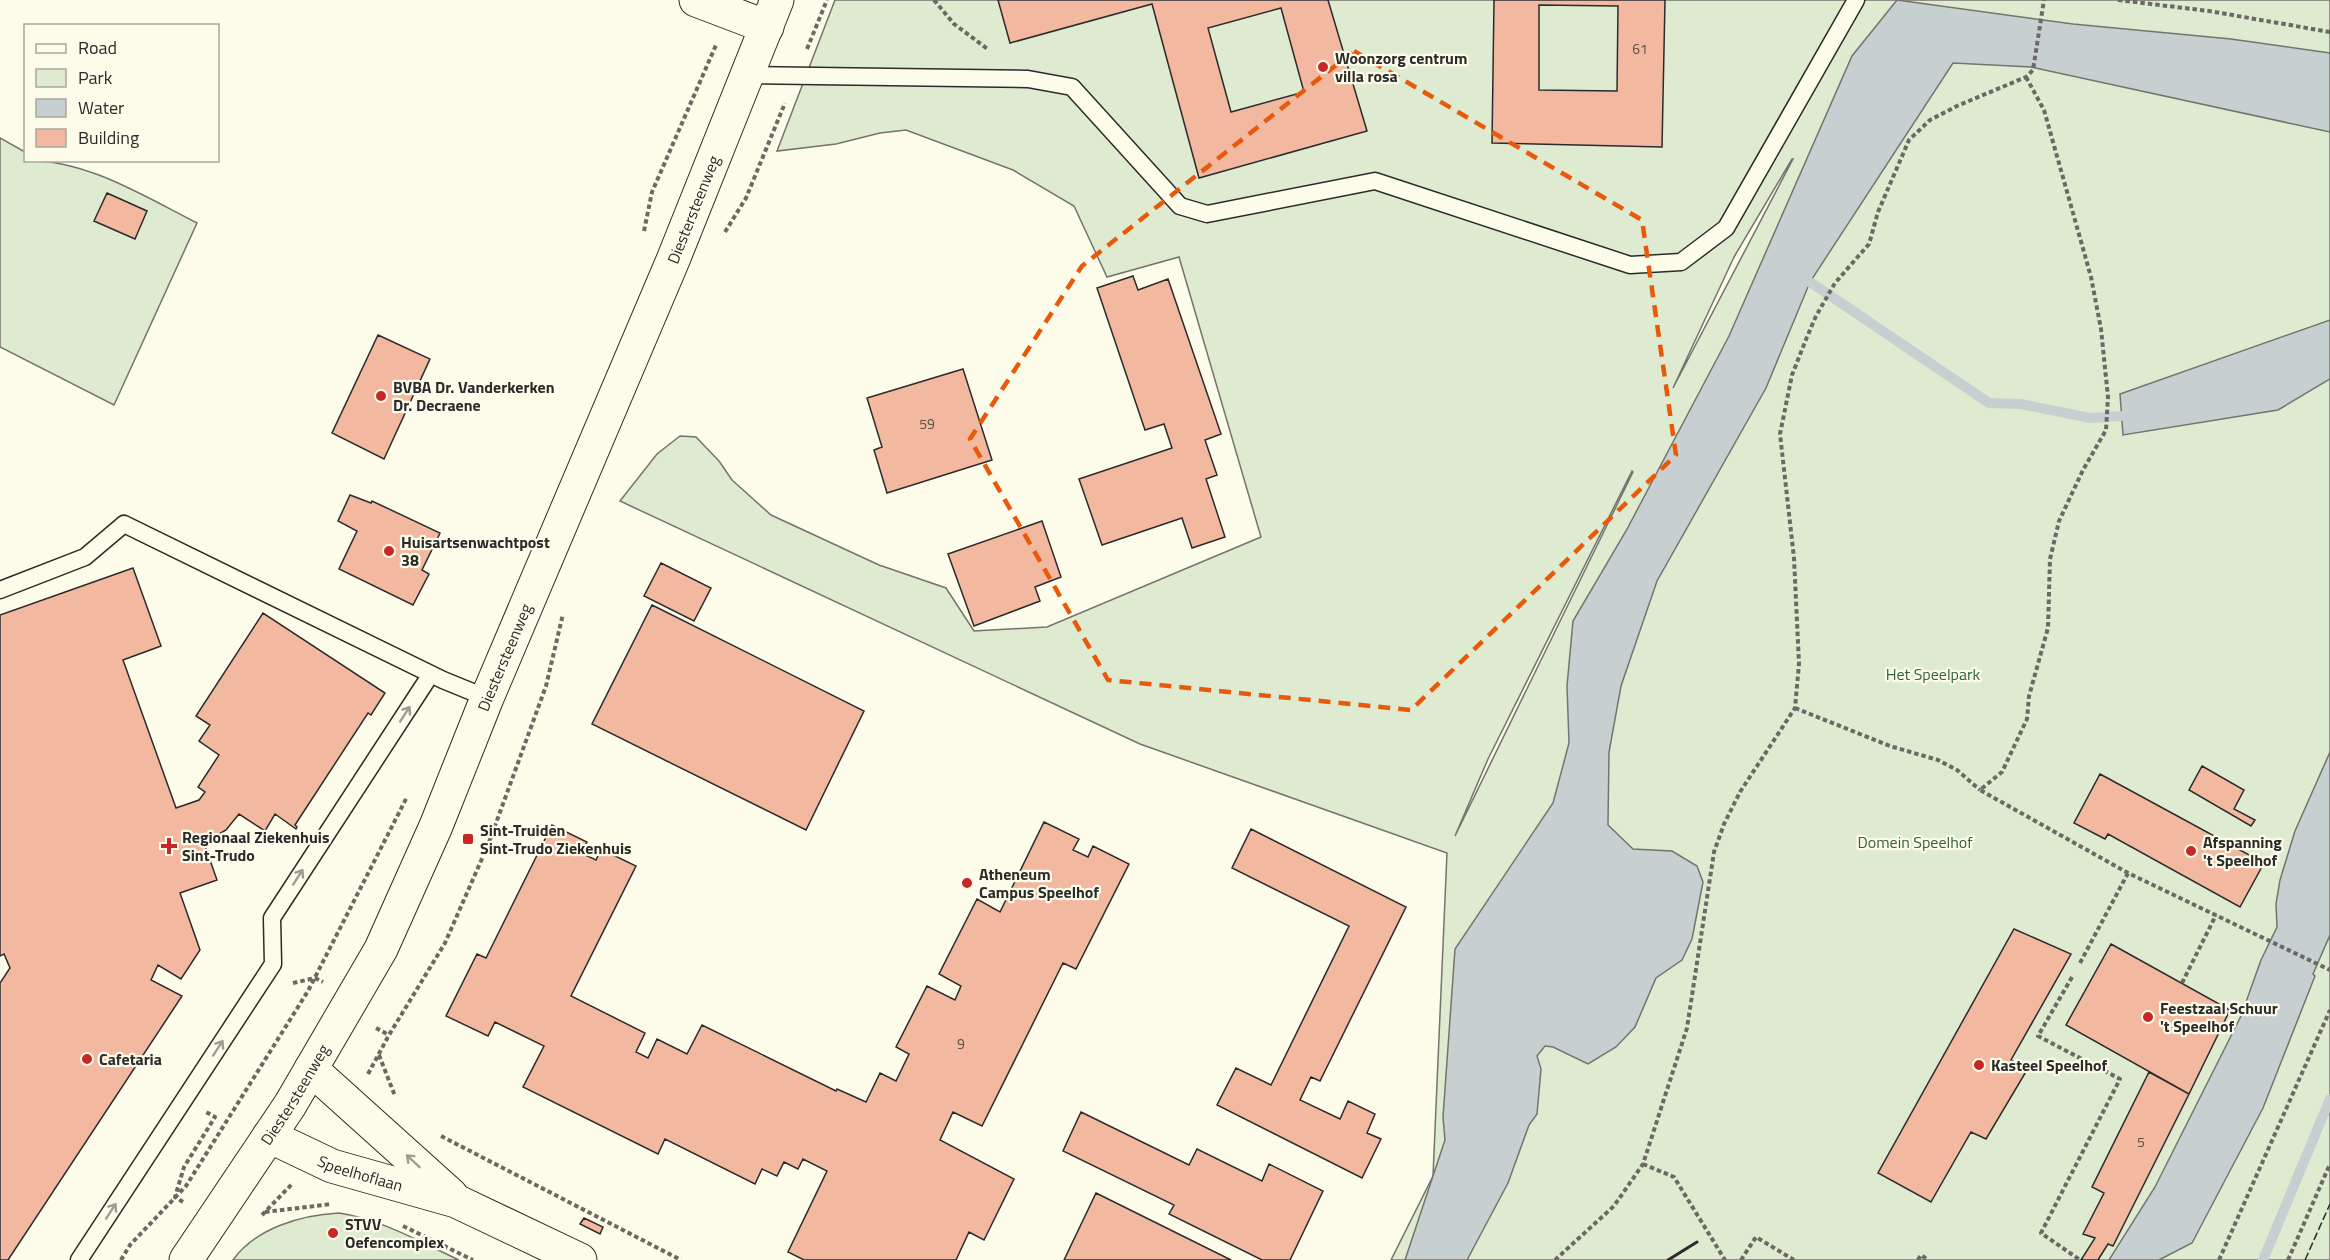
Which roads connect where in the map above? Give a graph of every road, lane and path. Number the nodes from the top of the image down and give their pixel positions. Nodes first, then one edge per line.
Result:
1 (696, 0) edge
2 (827, 0) edge
3 (934, 0) edge
4 (1856, 0) edge
5 (2044, 0) edge
6 (2118, 0) edge
7 (729, 13) junction
8 (772, 13) edge
9 (2330, 32) edge
10 (748, 75) junction
11 (796, 75) junction
12 (2026, 77) junction
13 (1028, 79) junction
14 (723, 235) dead end
15 (643, 236) dead end
16 (0, 590) edge
17 (565, 608) dead end
18 (431, 674) junction
19 (487, 698) junction
20 (1795, 708) junction
21 (410, 790) dead end
22 (1980, 790) junction
23 (2128, 873) junction
24 (2216, 915) junction
25 (2080, 963) dead end
26 (2330, 970) edge
27 (265, 977) junction
28 (2072, 977) dead end
29 (315, 978) junction
30 (2182, 983) dead end
31 (354, 996) junction
32 (2330, 1010) edge
33 (2328, 1022) edge
34 (379, 1055) dead end
35 (311, 1069) junction
36 (207, 1112) dead end
37 (269, 1136) junction
38 (443, 1137) dead end
39 (1643, 1164) junction
40 (2330, 1164) edge
41 (176, 1197) junction
42 (456, 1201) junction
43 (337, 1204) dead end
44 (264, 1212) dead end
45 (211, 1223) junction
46 (400, 1224) dead end
47 (79, 1260) edge
48 (121, 1260) edge
49 (186, 1260) edge
50 (473, 1260) edge
51 (580, 1260) edge
52 (681, 1260) edge
53 (1555, 1260) edge
54 (1725, 1260) edge
55 (1741, 1260) edge
56 (1794, 1260) edge
57 (1918, 1260) edge
58 (1928, 1260) edge
59 (2080, 1260) edge
60 (2219, 1260) edge
61 (2288, 1260) edge

1 - 7 main road, Diestersteenweg
2 - 11 path
3 - 13 path
4 - 13 lane
5 - 12 path
6 - 9 path
7 - 8 main road, Diestersteenweg
7 - 15 path
8 - 10 main road, Diestersteenweg
10 - 11 lane
10 - 19 main road, Diestersteenweg
11 - 13 lane
11 - 14 path
12 - 20 path
12 - 22 path
16 - 18 lane
17 - 34 path
18 - 19 lane
27 -> 18 lane
19 - 31 main road, Diestersteenweg
20 - 22 path
20 - 39 path
21 - 29 path
22 - 23 path
23 - 24 path
23 - 25 path
24 - 26 path
24 - 30 path
27 - 29 path
47 -> 27 lane
28 - 59 path
29 - 31 path
29 - 41 path
31 - 35 main road, Diestersteenweg
32 - 33 path
33 - 60 path
35 - 37 main road, Diestersteenweg
42 -> 35 main road, Speelhoflaan
36 - 41 path
37 - 42 main road, Speelhoflaan
37 - 45 main road, Diestersteenweg
38 - 52 path
39 - 53 path
39 - 54 path
40 - 61 path
41 - 45 path
41 - 48 path
42 - 51 main road, Speelhoflaan
43 - 44 path
45 - 49 main road, Diestersteenweg
46 - 50 path
55 - 56 path
57 - 58 path

